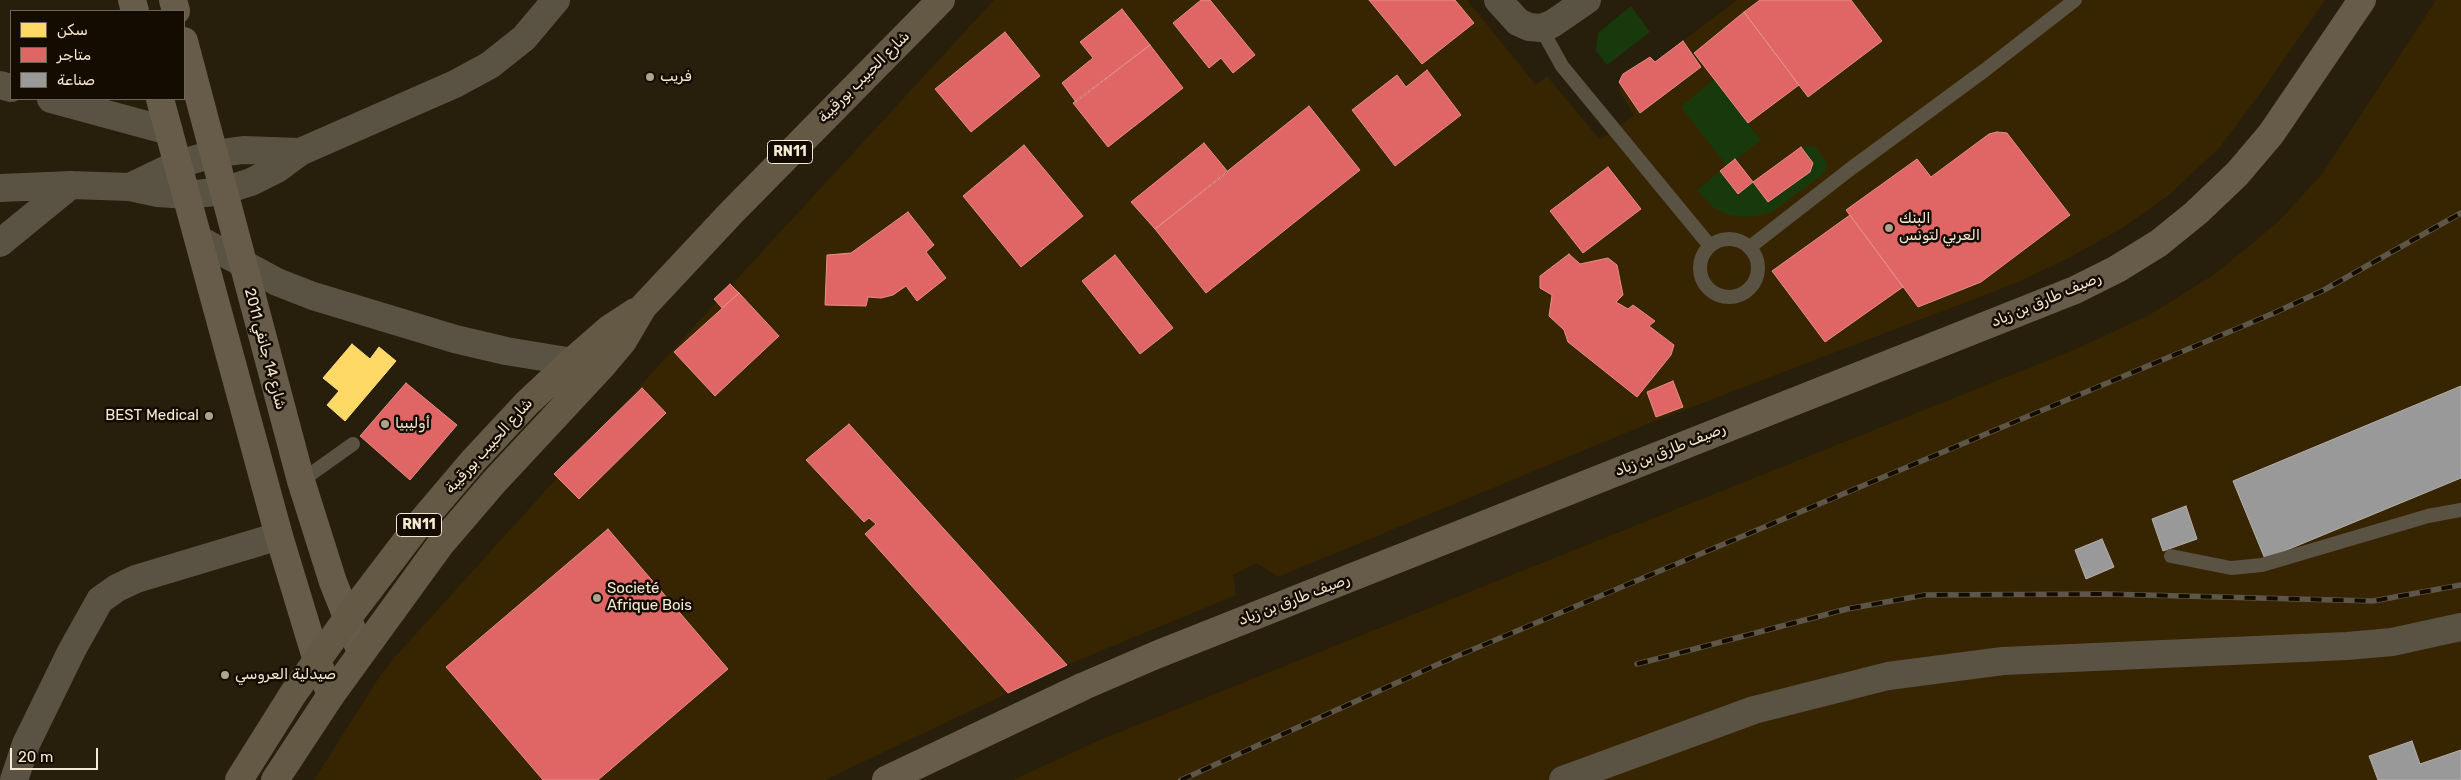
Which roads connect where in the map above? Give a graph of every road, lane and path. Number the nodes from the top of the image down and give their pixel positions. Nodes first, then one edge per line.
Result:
1 (556, 0) edge
2 (941, 0) edge
3 (1498, 0) edge
4 (1587, 0) edge
5 (2075, 0) edge
6 (2362, 0) edge
7 (1541, 28) junction
8 (185, 45) edge
9 (55, 100) edge
10 (160, 100) edge
11 (169, 131) junction
12 (300, 152) junction
13 (214, 154) junction
14 (178, 164) junction
15 (71, 185) junction
16 (130, 187) junction
17 (0, 188) edge
18 (223, 191) junction
19 (187, 195) junction
20 (200, 240) junction
21 (0, 243) edge
22 (1710, 246) junction
23 (1750, 247) junction
24 (242, 264) junction
25 (643, 307) junction
26 (571, 362) junction
27 (602, 366) junction
28 (353, 444) dead end
29 (301, 481) junction
30 (2461, 510) edge
31 (279, 536) junction
32 (2171, 556) dead end
33 (346, 620) junction
34 (2461, 627) edge
35 (361, 652) junction
36 (316, 661) junction
37 (331, 694) junction
38 (14, 780) edge
39 (239, 780) edge
40 (275, 780) edge
41 (886, 780) edge
42 (1563, 780) edge

1 - 12 street
2 - 25 main road, شارع الحبيب بورقيبة / RN11
3 - 7 street
4 - 7 street
5 - 23 lane
6 - 41 main road, رصيف طارق بن زياد
7 - 22 lane
8 - 13 main road, شارع 14 جانفي 2011
9 - 11 street
10 - 11 main road
11 - 14 main road
12 - 13 street
12 - 18 street
13 - 14 street
13 - 18 main road, شارع 14 جانفي 2011
14 - 16 street
14 - 19 main road
15 - 16 street
15 - 17 street
15 - 21 street
16 - 19 street
18 - 19 street
18 - 24 main road, شارع 14 جانفي 2011
19 - 20 main road
20 - 24 street
20 - 31 main road
22 - 23 lane
22 - 23 lane
24 - 26 street
24 - 29 main road, شارع 14 جانفي 2011
25 - 26 main road, شارع الحبيب بورقيبة / RN11
25 - 27 main road, شارع الحبيب بورقيبة / RN11
26 - 27 street
26 - 33 main road, شارع الحبيب بورقيبة / RN11
27 - 35 main road, شارع الحبيب بورقيبة / RN11
28 - 29 lane
29 - 33 main road, شارع 14 جانفي 2011
30 - 32 lane
31 - 36 main road
31 - 38 street
33 - 35 main road, شارع 14 جانفي 2011
33 - 36 main road, شارع الحبيب بورقيبة / RN11
34 - 42 street
35 - 37 main road, شارع الحبيب بورقيبة / RN11
36 - 37 main road
36 - 39 main road, شارع الحبيب بورقيبة / RN11
37 - 40 main road, شارع الحبيب بورقيبة / RN11

